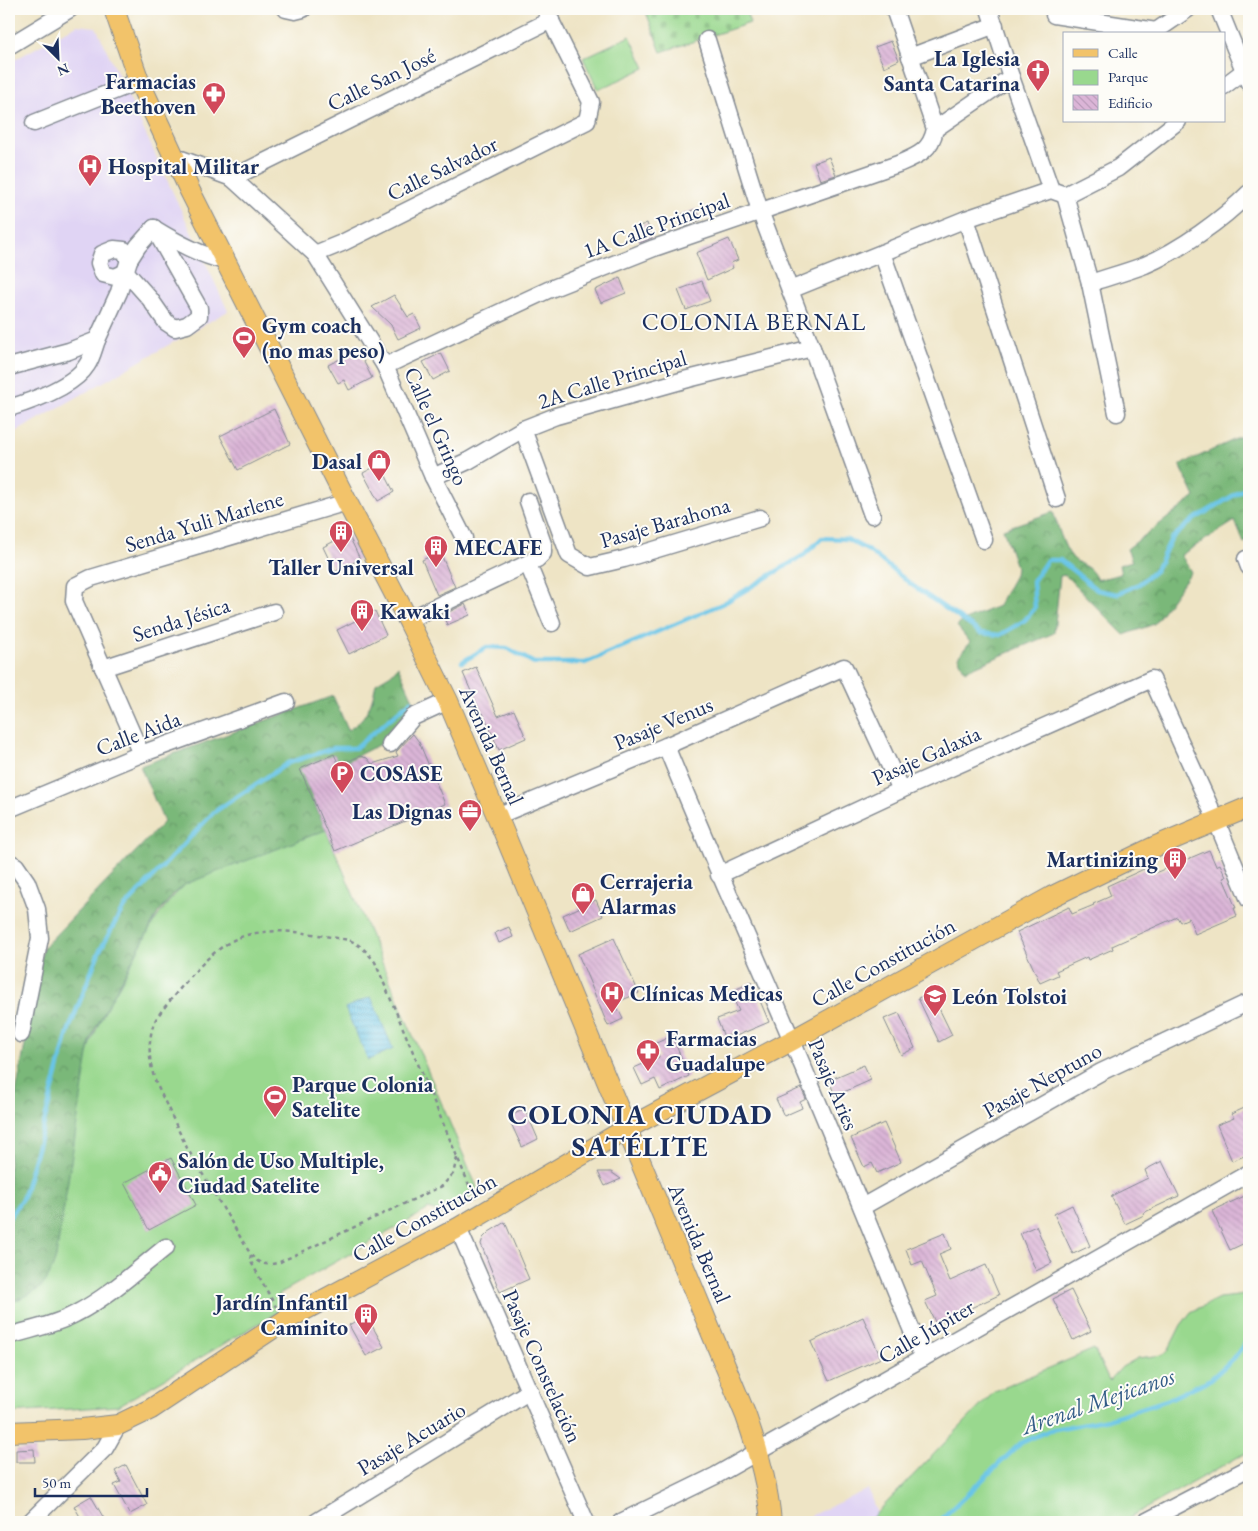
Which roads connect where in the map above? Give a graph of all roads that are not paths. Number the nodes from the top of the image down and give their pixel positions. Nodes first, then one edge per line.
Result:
1 (70, 9) edge
2 (114, 9) edge
3 (286, 9) edge
4 (303, 9) edge
5 (894, 9) edge
6 (989, 9) edge
7 (1188, 9) edge
8 (1219, 9) edge
9 (548, 14) edge
10 (1054, 15) dead end
11 (995, 25) junction
12 (707, 40) dead end
13 (9, 46) edge
14 (910, 57) junction
15 (1011, 77) junction
16 (1247, 77) edge
17 (139, 81) junction
18 (1226, 85) edge
19 (1177, 122) edge
20 (34, 123) dead end
21 (935, 129) junction
22 (174, 156) junction
23 (232, 178) junction
24 (1058, 193) junction
25 (1249, 194) edge
26 (760, 211) junction
27 (966, 219) junction
28 (154, 228) junction
29 (882, 253) junction
30 (315, 254) junction
31 (225, 261) junction
32 (128, 266) junction
33 (1090, 283) junction
34 (790, 290) junction
35 (98, 340) junction
36 (812, 348) junction
37 (385, 366) junction
38 (9, 367) edge
39 (9, 408) edge
40 (1117, 413) dead end
41 (523, 430) junction
42 (433, 477) junction
43 (1057, 499) dead end
44 (528, 501) dead end
45 (346, 502) junction
46 (872, 515) dead end
47 (760, 518) dead end
48 (464, 538) dead end
49 (984, 540) dead end
50 (528, 564) junction
51 (274, 612) dead end
52 (408, 620) junction
53 (552, 624) dead end
54 (103, 668) junction
55 (286, 702) dead end
56 (448, 702) junction
57 (390, 744) dead end
58 (666, 746) junction
59 (142, 754) junction
60 (901, 790) junction
61 (1249, 807) edge
62 (9, 809) edge
63 (497, 816) junction
64 (1216, 820) junction
65 (9, 862) edge
66 (720, 875) junction
67 (1249, 900) edge
68 (1249, 1002) edge
69 (21, 1034) dead end
70 (791, 1041) junction
71 (626, 1129) junction
72 (1249, 1173) edge
73 (862, 1207) junction
74 (458, 1228) junction
75 (166, 1247) dead end
76 (9, 1336) edge
77 (923, 1358) junction
78 (530, 1392) junction
79 (118, 1425) junction
80 (9, 1432) edge
81 (758, 1452) junction
82 (1249, 1468) edge
83 (30, 1522) edge
84 (316, 1522) edge
85 (586, 1522) edge
86 (621, 1522) edge
87 (771, 1522) edge
88 (1146, 1522) edge

1 - 13 street
2 - 17 main road, Avenida Bernal
3 - 4 street
5 - 14 street
6 - 11 street
7 - 10 street
8 - 16 street
9 - 23 street, Calle San José
9 - 30 street, Calle Salvador
11 - 14 street
11 - 15 street
12 - 26 street
14 - 21 street
15 - 21 street
15 - 24 street
16 - 18 street
17 - 20 street
17 - 22 main road, Avenida Bernal
19 - 24 street
21 - 26 street, 1A Calle Principal
22 - 23 street, Calle el Gringo
22 - 31 main road, Avenida Bernal
23 - 30 street, Calle el Gringo
24 - 27 street
24 - 33 street
25 - 33 street
26 - 34 street
26 - 37 street, 1A Calle Principal
27 - 29 street
27 - 43 street
28 - 31 street
28 - 32 street
28 - 32 street
29 - 34 street
29 - 49 street
30 - 37 street, Calle el Gringo
31 - 45 main road, Avenida Bernal
32 - 35 street
33 - 40 street
34 - 36 street
35 - 38 street
35 - 39 street
36 - 41 street, 2A Calle Principal
36 - 46 street
37 - 42 street, Calle el Gringo
41 - 42 street, 2A Calle Principal
41 - 47 street, Pasaje Barahona
42 - 48 street, Calle el Gringo
44 - 50 street
45 - 52 main road, Avenida Bernal
45 - 54 street, Senda Yuli Marlene
50 - 52 street
50 - 53 street
51 - 54 street, Senda Jésica
52 - 56 main road, Avenida Bernal
54 - 59 street
55 - 59 street, Calle Aida
56 - 57 street
56 - 63 main road, Avenida Bernal
58 - 60 street, Pasaje Venus
58 - 63 street, Pasaje Venus
58 - 66 street, Pasaje Aries
59 - 62 street, Calle Aida
60 - 64 street, Pasaje Galaxia
60 - 66 street, Pasaje Galaxia
61 - 64 main road, Calle Constitución
63 - 71 main road, Avenida Bernal
64 - 67 street
64 - 70 main road, Calle Constitución
65 - 69 street
66 - 70 street, Pasaje Aries
68 - 73 street, Pasaje Neptuno
70 - 71 main road, Calle Constitución
70 - 73 street, Pasaje Aries
71 - 74 main road, Calle Constitución
71 - 81 main road, Avenida Bernal
72 - 77 street, Calle Júpiter
73 - 77 street, Pasaje Aries
74 - 78 street, Pasaje Constelación
74 - 79 main road, Calle Constitución
75 - 76 street
77 - 81 street, Calle Júpiter
78 - 84 street, Pasaje Acuario
78 - 85 street, Pasaje Constelación
79 - 80 main road, Calle Constitución
79 - 83 street
81 - 86 street, Calle Júpiter
81 - 87 main road, Avenida Bernal
82 - 88 street

